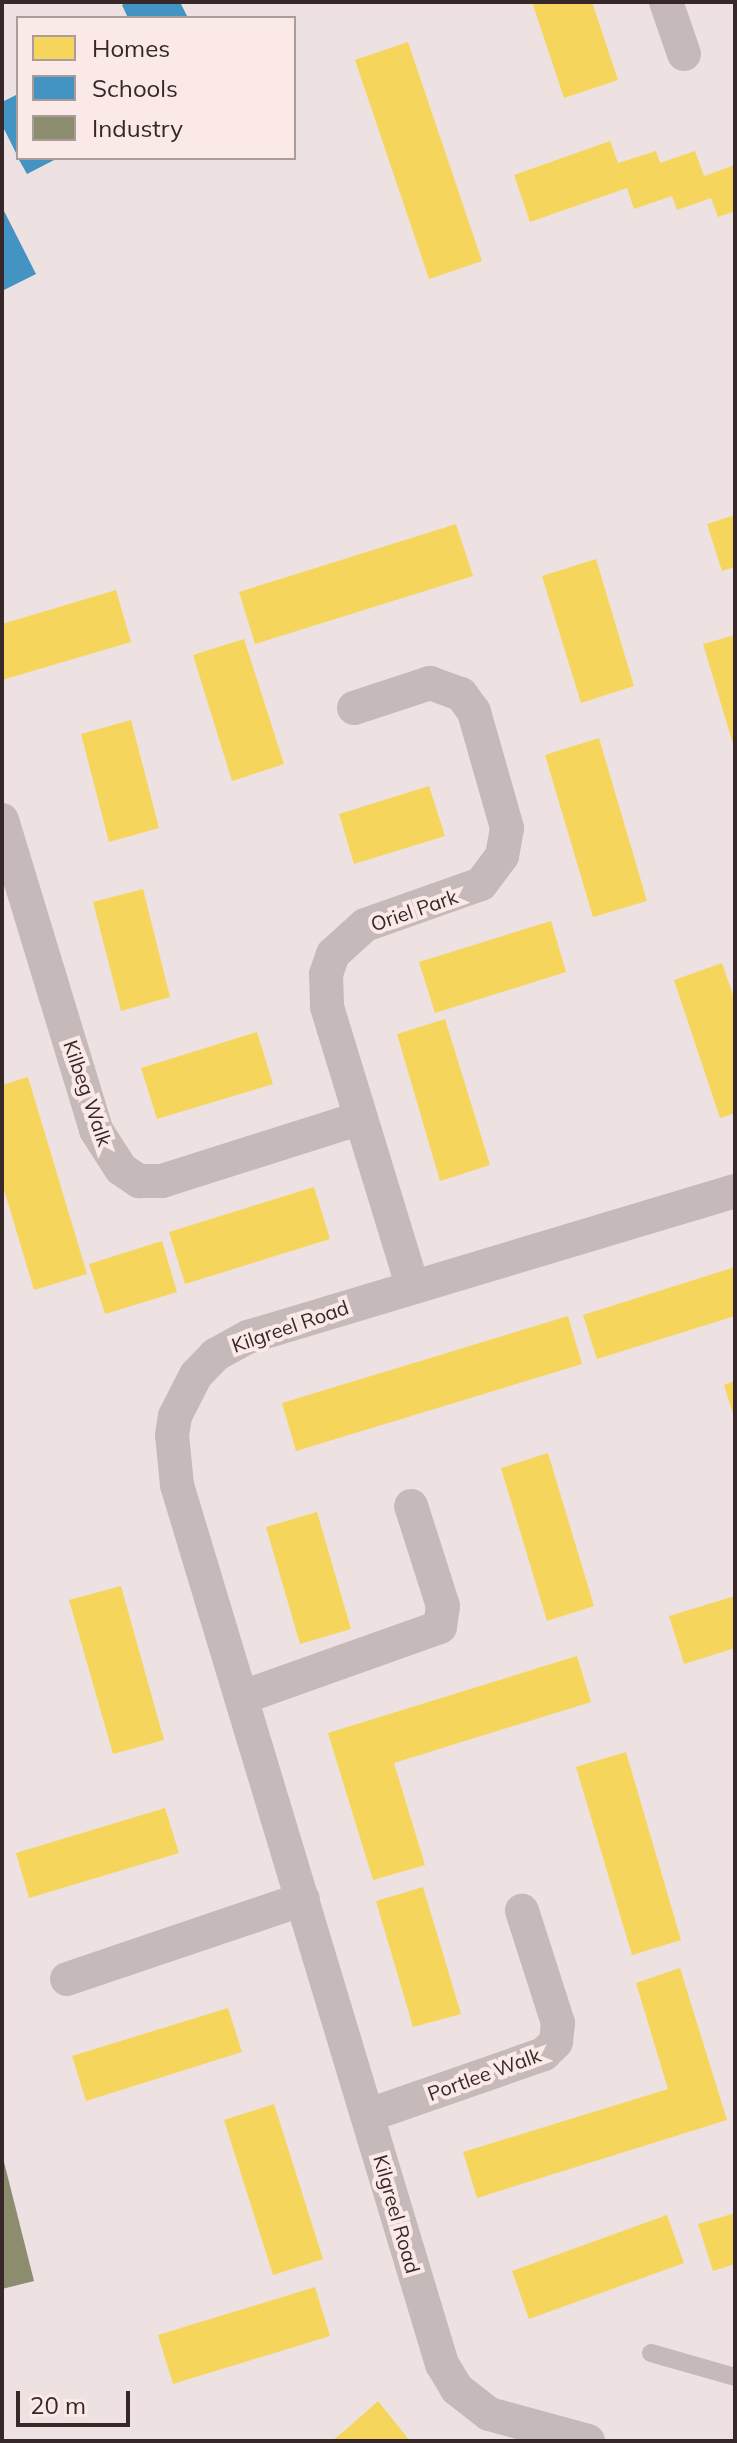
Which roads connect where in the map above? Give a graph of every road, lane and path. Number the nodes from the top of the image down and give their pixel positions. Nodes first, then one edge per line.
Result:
1 (666, 2) edge
2 (684, 54) dead end
3 (354, 708) dead end
4 (2, 820) edge
5 (358, 1119) junction
6 (735, 1191) edge
7 (412, 1285) junction
8 (411, 1506) dead end
9 (243, 1697) junction
10 (303, 1899) junction
11 (522, 1911) dead end
12 (67, 1979) dead end
13 (369, 2115) junction
14 (651, 2353) dead end
15 (735, 2377) edge
16 (532, 2435) edge
17 (588, 2441) edge

1 - 2 street
3 - 5 street, Oriel Park
4 - 5 street, Kilbeg Walk
5 - 7 street, Oriel Park
6 - 7 street, Kilgreel Road
7 - 9 street, Kilgreel Road
8 - 9 street
9 - 10 street, Kilgreel Road
10 - 12 street
10 - 13 street, Kilgreel Road
11 - 13 street, Portlee Walk
13 - 16 street, Kilgreel Road
14 - 15 lane
16 - 17 street, Kilgreel Road

